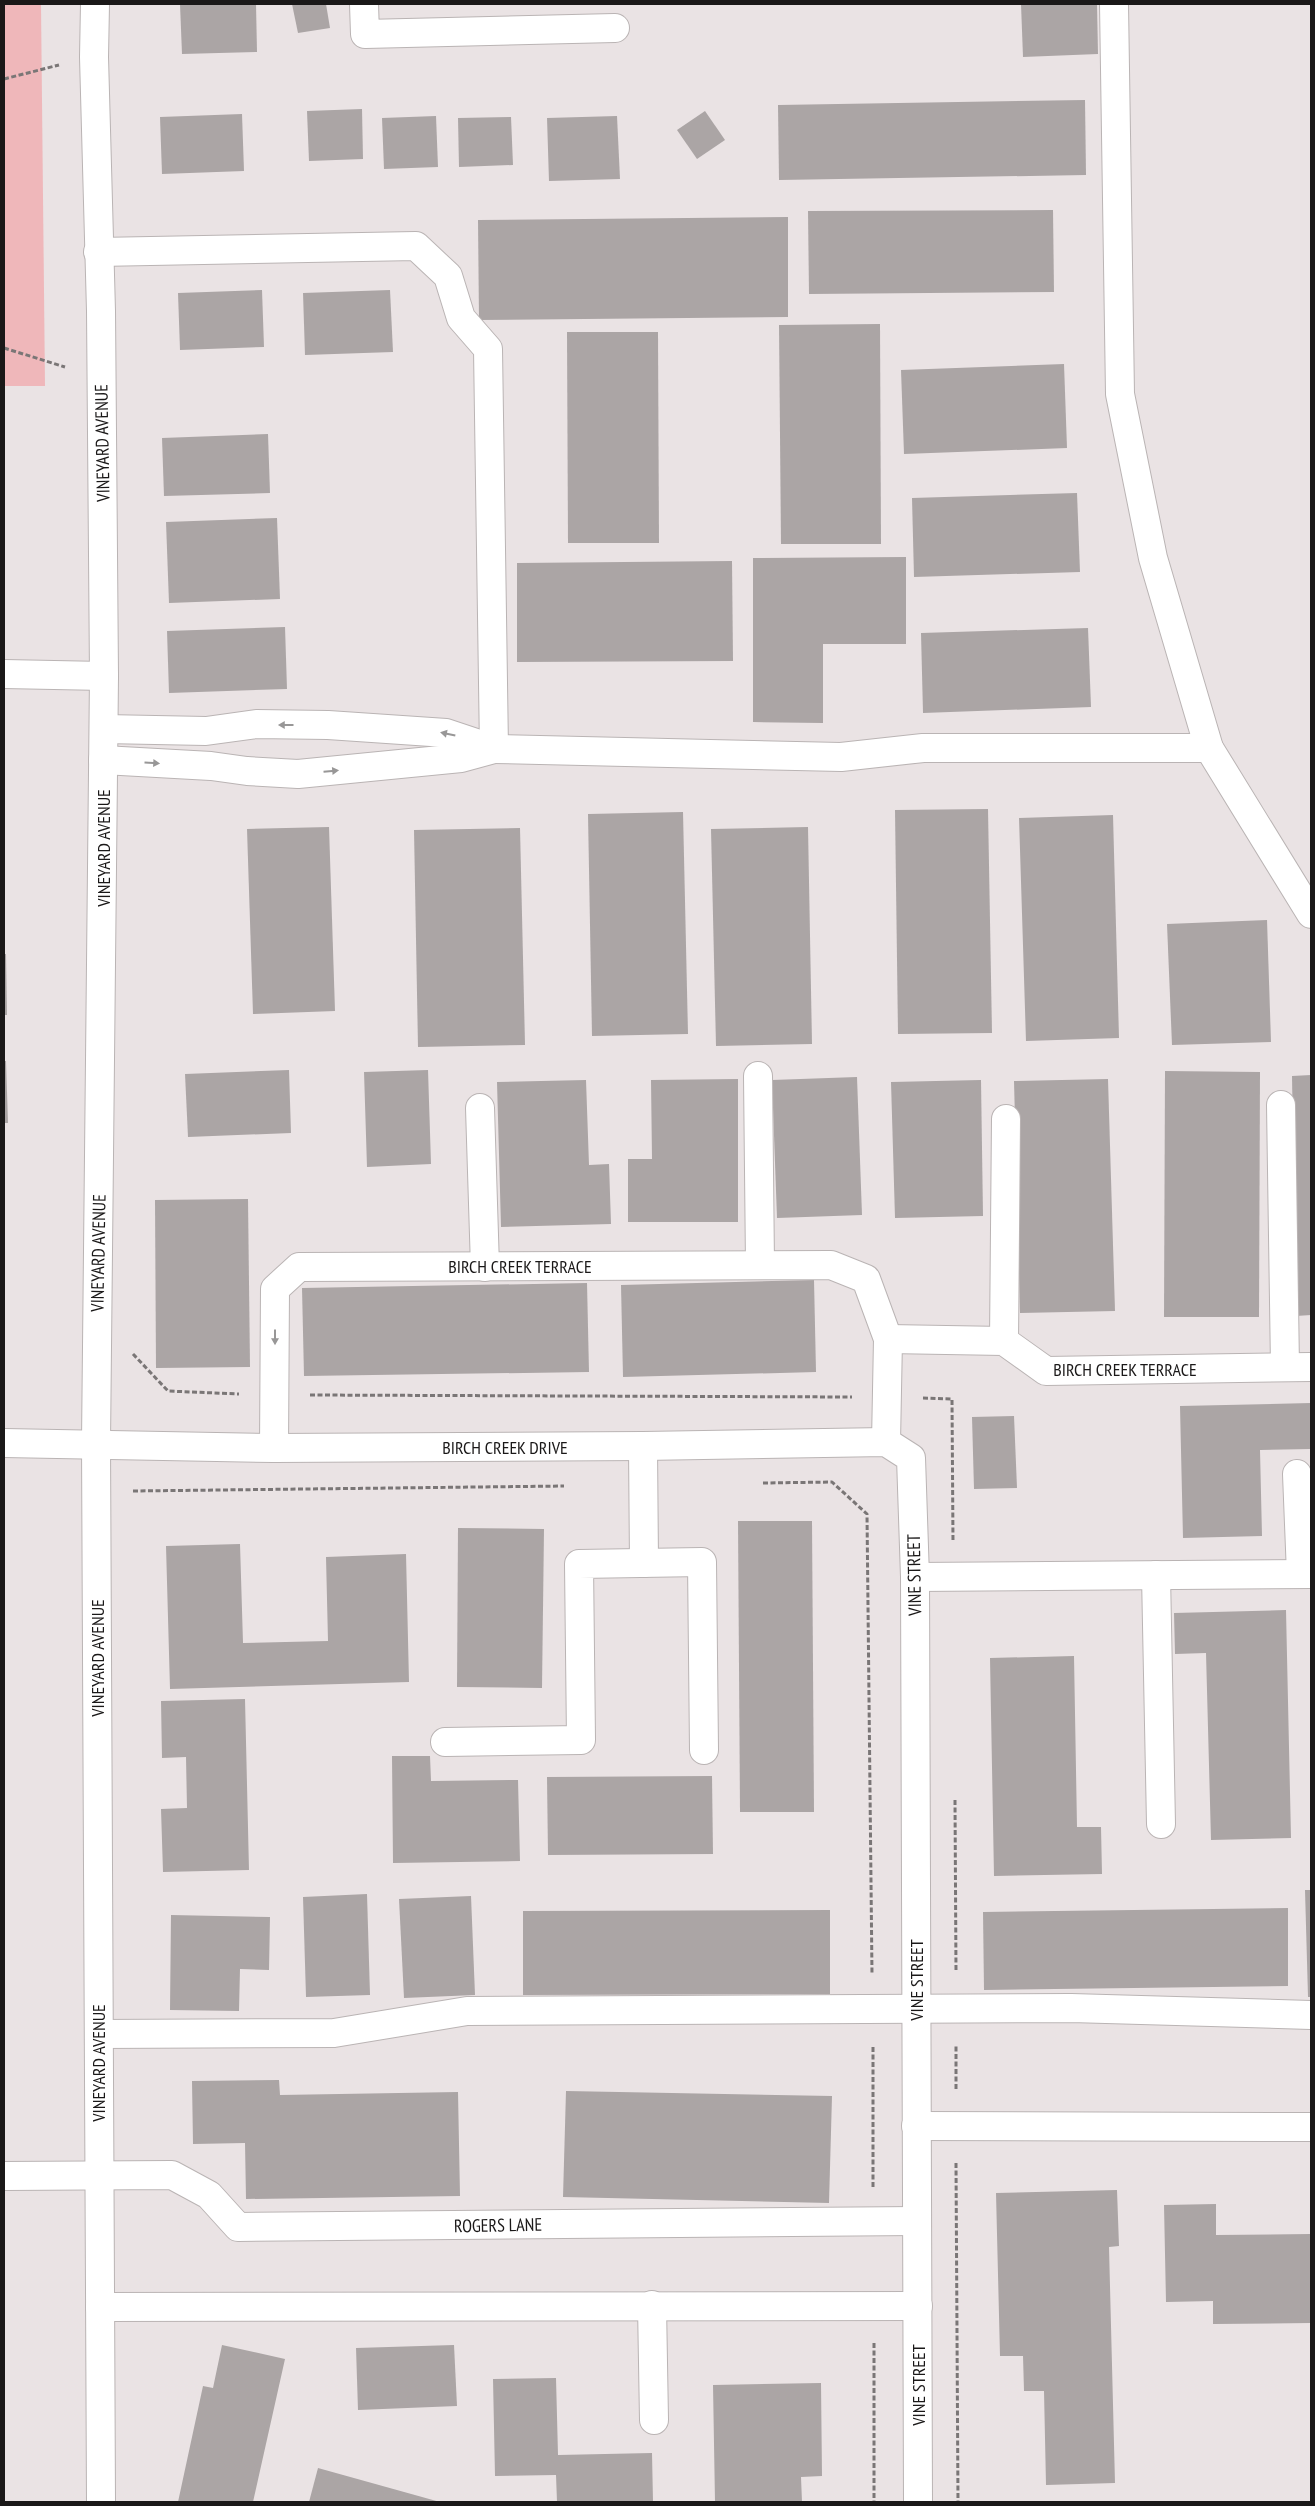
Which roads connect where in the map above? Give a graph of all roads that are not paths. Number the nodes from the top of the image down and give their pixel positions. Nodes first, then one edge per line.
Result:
1 (95, 4) edge
2 (364, 4) edge
3 (1114, 4) edge
4 (615, 28) dead end
5 (98, 252) junction
6 (4, 674) edge
7 (104, 676) junction
8 (104, 729) junction
9 (1209, 748) junction
10 (494, 749) junction
11 (103, 760) junction
12 (1311, 914) edge
13 (758, 1076) dead end
14 (1281, 1105) dead end
15 (480, 1108) dead end
16 (1006, 1119) dead end
17 (760, 1266) junction
18 (485, 1267) junction
19 (888, 1339) junction
20 (1004, 1342) junction
21 (1298, 1367) edge
22 (886, 1442) junction
23 (4, 1443) edge
24 (96, 1443) junction
25 (643, 1446) junction
26 (274, 1448) junction
27 (1297, 1474) dead end
28 (644, 1563) junction
29 (1306, 1574) edge
30 (1156, 1575) junction
31 (915, 1577) junction
32 (445, 1742) dead end
33 (704, 1750) dead end
34 (1162, 1824) dead end
35 (916, 2008) junction
36 (1311, 2016) edge
37 (98, 2034) junction
38 (916, 2126) junction
39 (1311, 2127) edge
40 (4, 2176) edge
41 (99, 2177) junction
42 (917, 2221) junction
43 (652, 2305) junction
44 (918, 2306) junction
45 (100, 2307) junction
46 (654, 2420) dead end
47 (101, 2502) edge
48 (918, 2502) edge

1 - 5 street, VINEYARD AVENUE
2 - 4 street
3 - 9 street
5 - 7 street, VINEYARD AVENUE
5 - 10 street
6 - 7 street
7 - 8 street, VINEYARD AVENUE
10 -> 8 street
8 - 11 street, VINEYARD AVENUE
9 - 10 street
9 - 12 street
11 -> 10 street
11 - 24 street, VINEYARD AVENUE
13 - 17 street
14 - 21 street
15 - 18 street
16 - 20 street
17 - 18 street, BIRCH CREEK TERRACE
17 - 19 street, BIRCH CREEK TERRACE
18 -> 26 street, BIRCH CREEK TERRACE
19 - 20 street
19 - 22 street, BIRCH CREEK TERRACE
20 - 21 street, BIRCH CREEK TERRACE
22 - 25 street, BIRCH CREEK DRIVE
22 - 31 street, VINE STREET
23 - 24 street, BIRCH CREEK DRIVE
24 - 26 street, BIRCH CREEK DRIVE
24 - 37 street, VINEYARD AVENUE
25 - 26 street, BIRCH CREEK DRIVE
25 - 28 street
27 - 29 street
28 - 32 street
28 - 33 street
29 - 30 street
30 - 31 street
30 - 34 street
31 - 35 street, VINE STREET
35 - 36 street
35 - 37 street
35 - 38 street, VINE STREET
37 - 41 street, VINEYARD AVENUE
38 - 39 street
38 - 42 street, VINE STREET
40 - 41 street, ROGERS LANE
41 - 42 street, ROGERS LANE
41 - 45 street, VINEYARD AVENUE
42 - 44 street, VINE STREET
43 - 44 street
43 - 45 street
43 - 46 street
44 - 48 street, VINE STREET
45 - 47 street, VINEYARD AVENUE

